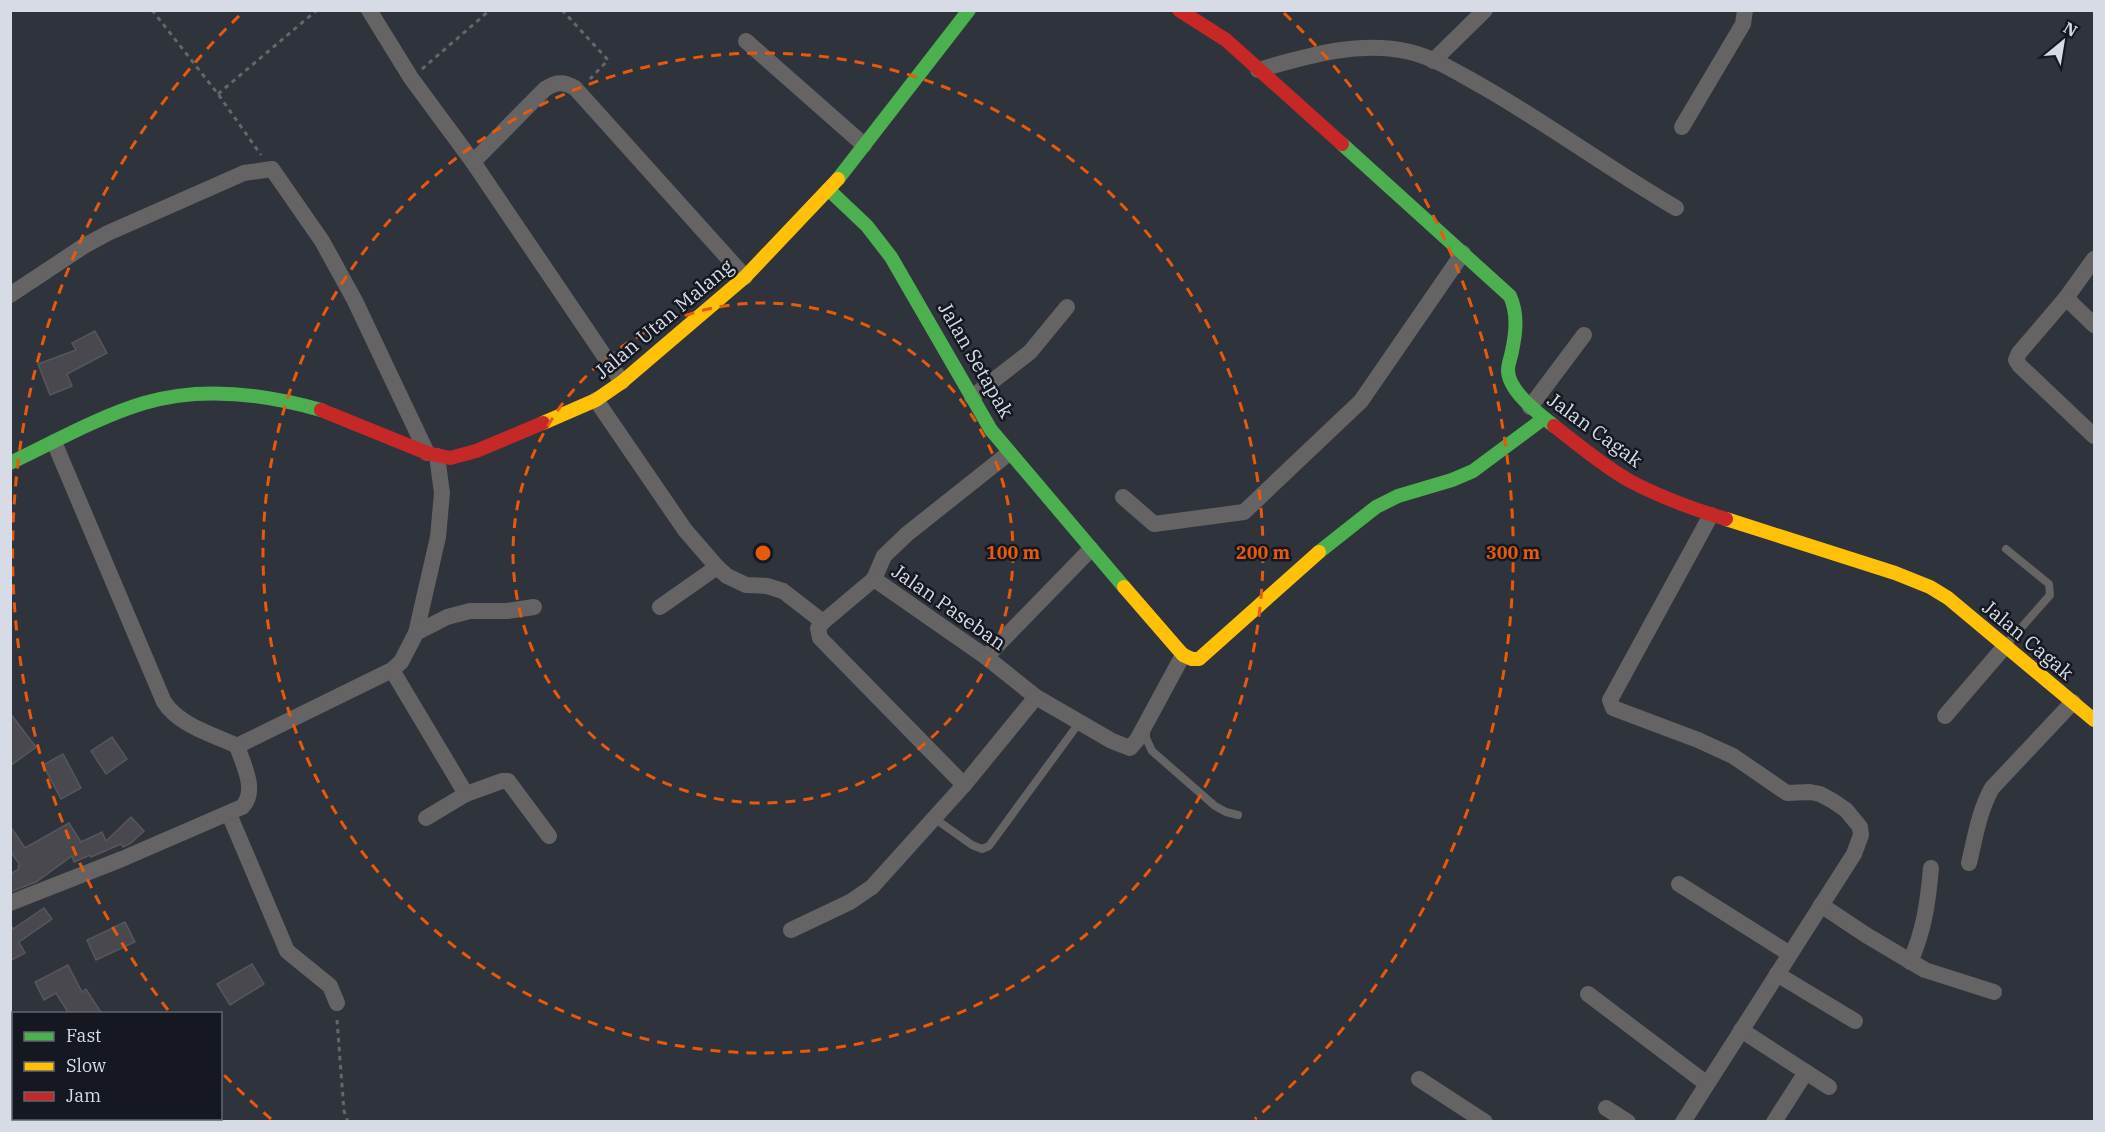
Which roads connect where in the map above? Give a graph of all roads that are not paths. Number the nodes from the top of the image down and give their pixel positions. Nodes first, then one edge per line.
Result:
1 (369, 10) edge
2 (969, 10) edge
3 (1179, 10) edge
4 (1485, 10) edge
5 (1745, 10) edge
6 (746, 40) dead end
7 (1433, 61) junction
8 (1258, 70) junction
9 (1682, 126) dead end
10 (864, 145) junction
11 (473, 162) junction
12 (829, 189) junction
13 (1676, 208) dead end
14 (1463, 253) junction
15 (2094, 260) edge
16 (745, 277) junction
17 (10, 294) edge
18 (2066, 298) junction
19 (1067, 308) dead end
20 (2094, 325) edge
21 (1584, 335) dead end
22 (622, 382) junction
23 (972, 397) junction
24 (596, 400) junction
25 (1530, 407) junction
26 (1543, 418) junction
27 (2094, 436) edge
28 (54, 442) junction
29 (1009, 453) junction
30 (432, 455) junction
31 (10, 463) edge
32 (1123, 497) dead end
33 (1711, 515) junction
34 (1091, 549) junction
35 (2006, 549) dead end
36 (717, 567) junction
37 (874, 579) junction
38 (660, 607) dead end
39 (534, 608) dead end
40 (823, 622) junction
41 (416, 633) junction
42 (2006, 645) junction
43 (1183, 655) junction
44 (986, 657) junction
45 (392, 670) junction
46 (1036, 697) junction
47 (2073, 702) junction
48 (1946, 716) dead end
49 (2094, 720) edge
50 (1079, 723) junction
51 (1147, 723) junction
52 (237, 746) junction
53 (964, 785) junction
54 (466, 794) junction
55 (229, 814) junction
56 (1238, 815) dead end
57 (426, 818) dead end
58 (934, 818) junction
59 (549, 836) dead end
60 (1969, 863) dead end
61 (1931, 868) dead end
62 (1679, 884) dead end
63 (10, 903) edge
64 (1821, 905) junction
65 (791, 930) dead end
66 (1790, 954) junction
67 (1910, 962) junction
68 (1778, 974) junction
69 (1994, 993) dead end
70 (1588, 994) dead end
71 (336, 1003) road end
72 (1855, 1022) dead end
73 (1741, 1030) junction
74 (1806, 1072) junction
75 (1419, 1079) dead end
76 (1707, 1084) junction
77 (1829, 1088) dead end
78 (1606, 1108) dead end
79 (1485, 1122) edge
80 (1628, 1122) edge
81 (1683, 1122) edge
82 (1774, 1122) edge

1 - 11 street
2 - 10 street, Jalan Utan Malang
3 - 8 street, Jalan Cagak
4 - 7 street
5 - 9 street
6 - 10 street
7 - 8 street
7 - 13 street
8 - 14 street, Jalan Cagak
10 - 12 street, Jalan Utan Malang
11 - 16 street
11 - 22 street
12 - 16 street, Jalan Utan Malang
12 - 23 street, Jalan Setapak
14 - 25 street, Jalan Cagak
14 - 32 street
15 - 18 street
16 - 22 street, Jalan Utan Malang
17 - 30 street
18 - 20 street
18 - 27 street
19 - 23 street
21 - 25 street
22 - 24 street, Jalan Utan Malang
23 - 29 street, Jalan Setapak
24 - 30 street, Jalan Utan Malang
24 - 36 street
25 - 26 street, Jalan Cagak
26 - 33 street, Jalan Cagak
26 - 43 street
28 - 30 street, Jalan Utan Malang
28 - 31 street, Jalan Utan Malang
28 - 52 street
29 - 34 street, Jalan Setapak
29 - 37 street
30 - 41 street
33 - 42 street, Jalan Cagak
33 - 64 street
34 - 43 street, Jalan Setapak
34 - 44 street
35 - 42 lane
36 - 38 street
36 - 40 street
37 - 40 street, Jalan Paseban
37 - 44 street, Jalan Paseban
39 - 41 street
40 - 53 street
41 - 45 street
42 - 47 street, Jalan Cagak
42 - 48 street
43 - 51 street, Jalan Paseban
44 - 46 street, Jalan Paseban
45 - 52 street
45 - 54 street
46 - 50 street, Jalan Paseban
46 - 53 street
47 - 49 street, Jalan Cagak
47 - 60 street
50 - 51 street, Jalan Paseban
50 - 58 lane
51 - 56 lane
52 - 55 street
53 - 58 street
54 - 57 street
54 - 59 street
55 - 63 street
55 - 71 street
58 - 65 street
61 - 67 street
62 - 66 street
64 - 66 street
64 - 67 street
66 - 68 street
67 - 69 street
68 - 72 street
68 - 73 street
70 - 76 street
73 - 74 street
73 - 76 street
74 - 77 street
74 - 82 street
75 - 79 street
76 - 81 street
78 - 80 street

